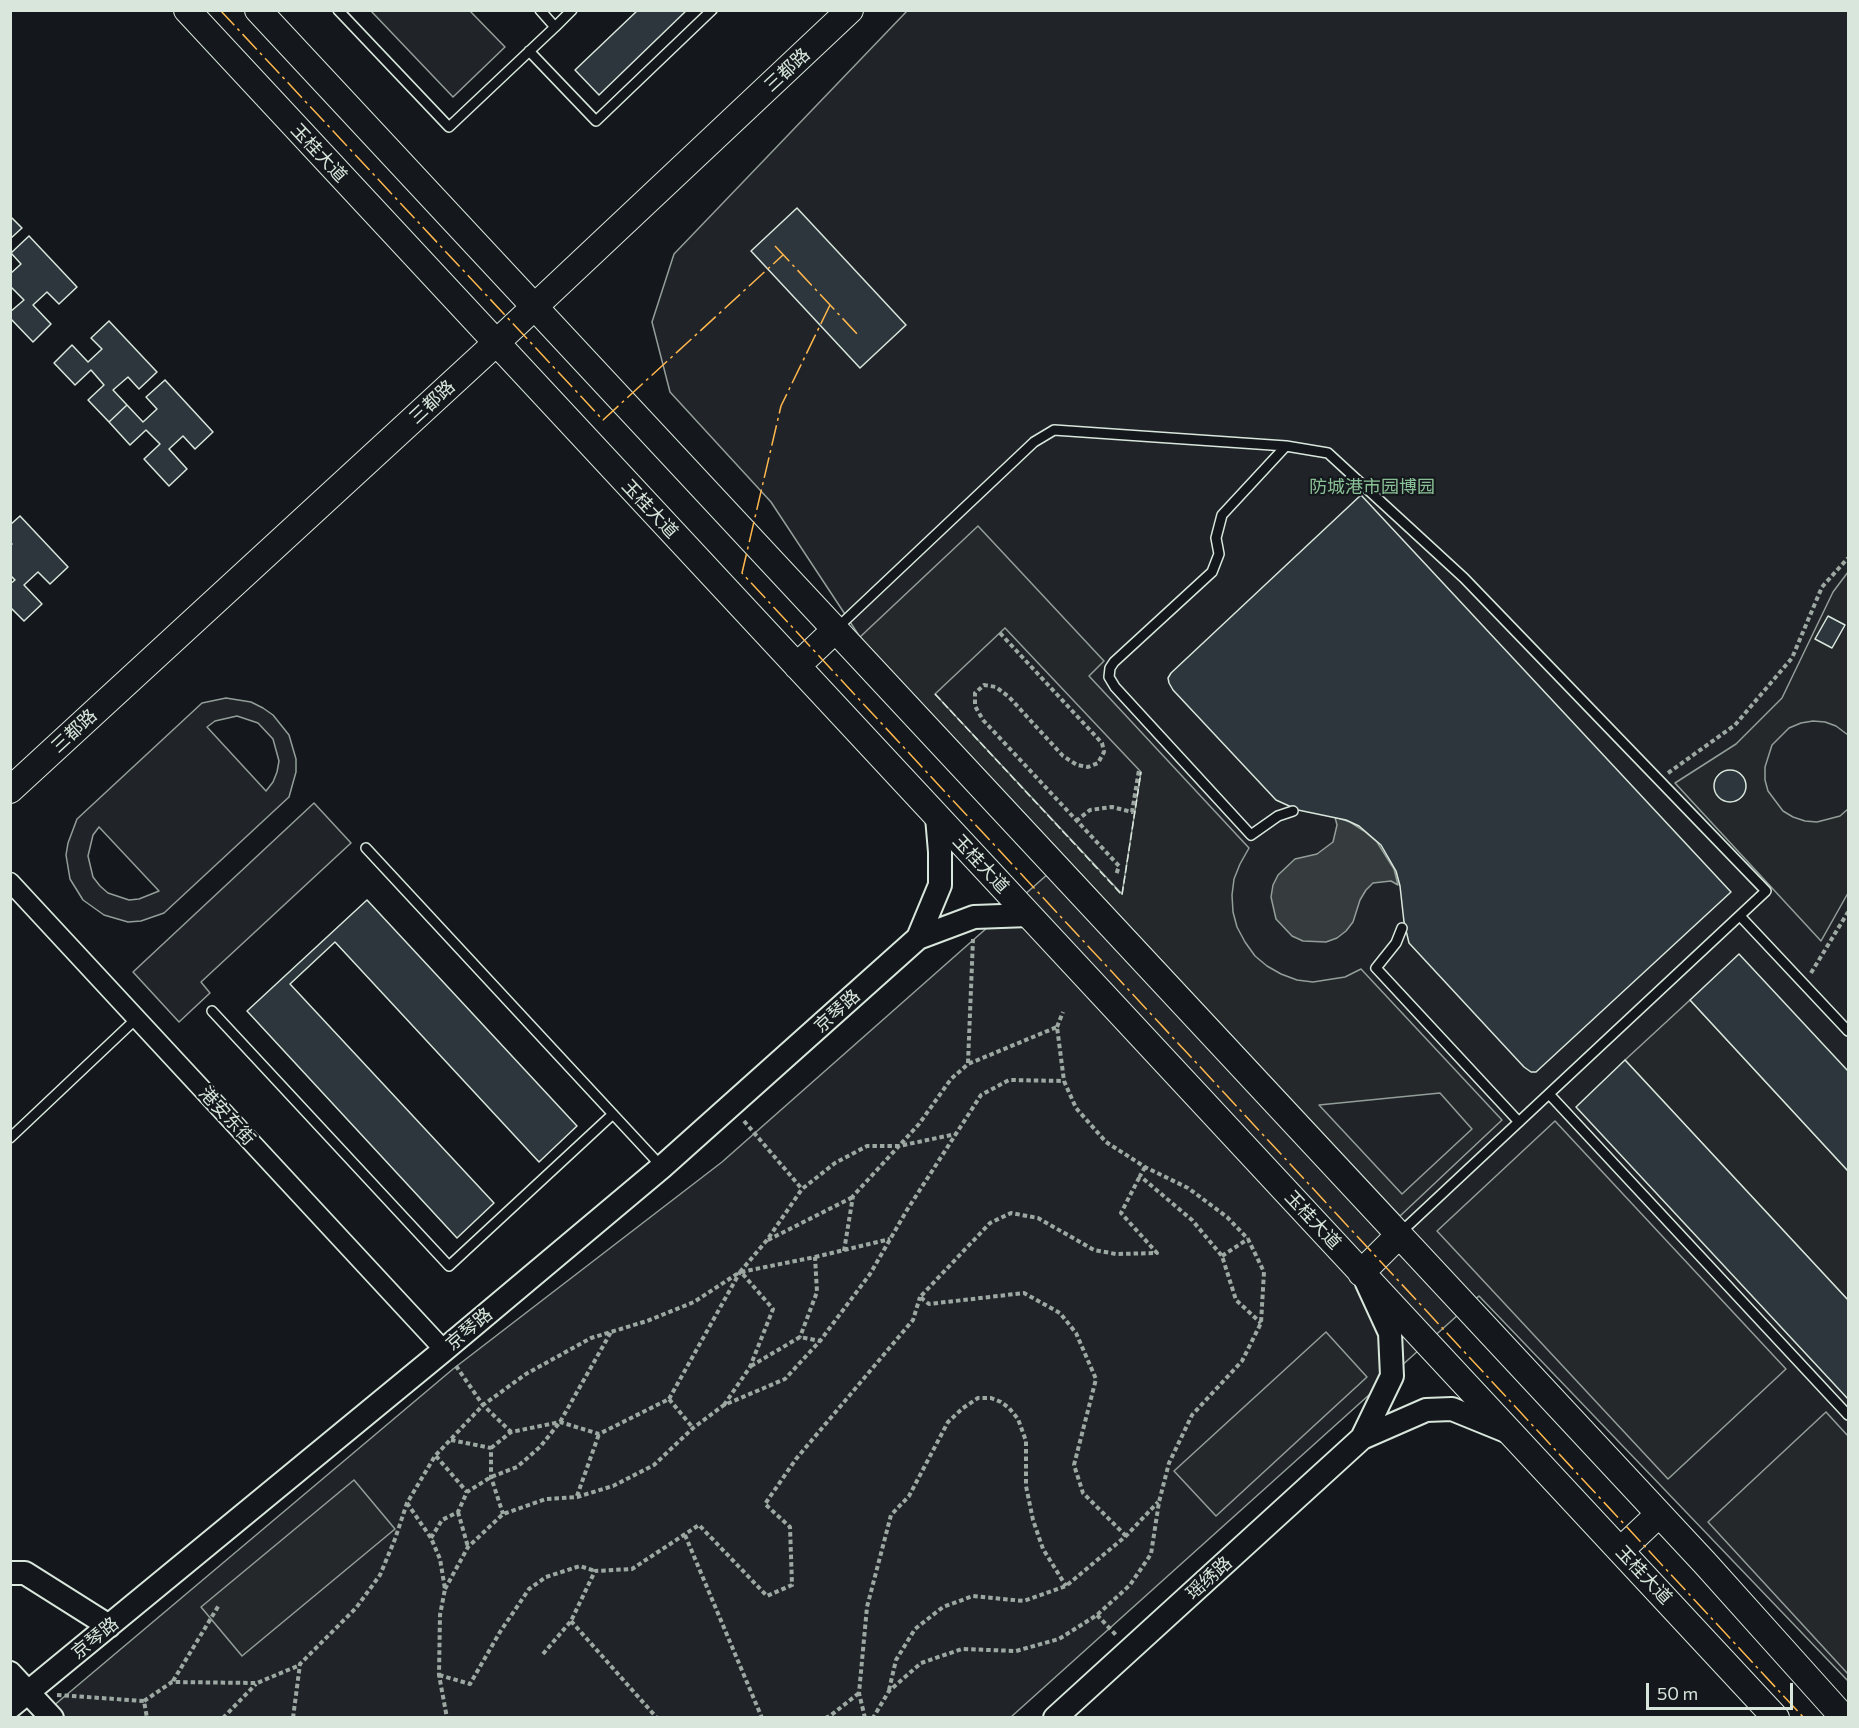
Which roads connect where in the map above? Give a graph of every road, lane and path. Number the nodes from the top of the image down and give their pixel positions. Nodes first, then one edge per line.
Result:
1 (187, 10) edge
2 (258, 10) edge
3 (338, 10) edge
4 (540, 10) edge
5 (572, 10) edge
6 (712, 10) edge
7 (850, 10) edge
8 (555, 27) junction
9 (529, 51) junction
10 (534, 307) junction
11 (496, 343) junction
12 (1286, 446) junction
13 (1848, 558) edge
14 (836, 630) junction
15 (1000, 633) dead end
16 (797, 666) junction
17 (1138, 770) dead end
18 (1658, 780) junction
19 (10, 790) edge
20 (1293, 811) dead end
21 (937, 817) junction
22 (1076, 821) junction
23 (366, 848) dead end
24 (1116, 875) dead end
25 (10, 882) edge
26 (1848, 912) edge
27 (1029, 915) junction
28 (1740, 916) junction
29 (974, 917) junction
30 (1402, 928) dead end
31 (918, 938) junction
32 (1805, 984) junction
33 (212, 1011) dead end
34 (1063, 1012) dead end
35 (137, 1018) junction
36 (1057, 1027) junction
37 (1848, 1031) edge
38 (968, 1064) junction
39 (1064, 1081) junction
40 (1549, 1094) junction
41 (731, 1105) junction
42 (613, 1114) junction
43 (1519, 1122) junction
44 (956, 1134) junction
45 (10, 1138) edge
46 (899, 1146) junction
47 (662, 1167) junction
48 (1144, 1167) junction
49 (1140, 1176) junction
50 (802, 1189) junction
51 (853, 1196) junction
52 (1398, 1235) junction
53 (890, 1239) junction
54 (1248, 1239) junction
55 (767, 1240) junction
56 (844, 1251) junction
57 (1222, 1256) junction
58 (816, 1257) junction
59 (740, 1272) junction
60 (1362, 1272) junction
61 (920, 1297) junction
62 (1261, 1323) junction
63 (611, 1332) junction
64 (800, 1336) junction
65 (820, 1341) junction
66 (444, 1350) junction
67 (750, 1367) junction
68 (669, 1399) junction
69 (724, 1405) junction
70 (483, 1406) junction
71 (1848, 1415) edge
72 (560, 1422) junction
73 (693, 1428) junction
74 (511, 1432) junction
75 (1511, 1433) junction
76 (598, 1434) junction
77 (1362, 1438) junction
78 (451, 1440) junction
79 (491, 1448) junction
80 (435, 1456) junction
81 (491, 1477) junction
82 (467, 1492) junction
83 (576, 1497) junction
84 (1159, 1502) junction
85 (406, 1503) junction
86 (458, 1512) junction
87 (503, 1514) junction
88 (1659, 1514) junction
89 (685, 1534) junction
90 (1126, 1536) junction
91 (430, 1538) junction
92 (468, 1547) junction
93 (1621, 1550) junction
94 (595, 1571) junction
95 (10, 1573) edge
96 (1066, 1586) junction
97 (445, 1589) junction
98 (219, 1605) dead end
99 (1097, 1615) junction
100 (571, 1621) junction
101 (109, 1626) junction
102 (1130, 1649) junction
103 (543, 1654) dead end
104 (300, 1664) junction
105 (10, 1673) edge
106 (439, 1675) junction
107 (172, 1682) junction
108 (257, 1683) junction
109 (889, 1691) junction
110 (28, 1692) junction
111 (860, 1693) junction
112 (144, 1701) junction
113 (10, 1707) edge
114 (52, 1718) edge
115 (147, 1718) edge
116 (223, 1718) edge
117 (293, 1718) edge
118 (447, 1718) edge
119 (657, 1718) edge
120 (762, 1718) edge
121 (825, 1718) edge
122 (866, 1718) edge
123 (873, 1718) edge
124 (1056, 1718) edge
125 (1776, 1718) edge
126 (1844, 1718) edge

1 - 11 main road, 玉桂大道
2 - 10 main road
3 - 9 lane
4 - 8 lane
5 - 8 lane
6 - 9 lane
7 - 10 main road, 三都路
8 - 9 lane
10 - 11 main road, 三都路
10 - 14 main road
11 - 16 main road, 玉桂大道
11 - 19 main road, 三都路
12 - 14 lane
12 - 18 lane
12 - 20 lane
13 - 18 path
14 - 16 main road
14 - 52 main road
15 - 22 path
16 - 21 main road, 玉桂大道
17 - 22 path
18 - 28 lane
21 - 27 main road, 玉桂大道
21 - 31 street
22 - 24 path
23 - 42 lane
25 - 35 street, 港安东街
26 - 32 path
27 - 29 street
27 - 60 main road, 玉桂大道
28 - 32 lane
28 - 40 lane
29 - 31 street
29 - 38 path
30 - 43 lane
31 - 41 street, 京琴路
32 - 37 lane
33 - 42 lane
34 - 36 path
35 - 45 lane
35 - 66 street, 港安东街
36 - 38 path
36 - 39 path
38 - 46 path
39 - 44 path
39 - 48 path
40 - 43 lane
40 - 71 lane
41 - 47 street, 京琴路
41 - 50 path
42 - 47 lane
43 - 52 lane
44 - 46 path
44 - 53 path
46 - 50 path
46 - 51 path
47 - 66 street, 京琴路
48 - 49 path
48 - 54 path
49 - 57 path
49 - 61 path
50 - 55 path
51 - 55 path
51 - 56 path
52 - 60 main road
52 - 88 main road
53 - 56 path
53 - 65 path
54 - 57 path
54 - 62 path
55 - 59 path
56 - 58 path
57 - 62 path
58 - 59 path
58 - 64 path
59 - 63 path
59 - 67 path
59 - 68 path
60 - 75 main road, 玉桂大道
60 - 77 street
61 - 89 path
61 - 90 path
62 - 84 path
63 - 70 path
63 - 72 path
64 - 65 path
64 - 67 path
65 - 69 path
66 - 70 path
66 - 101 street, 京琴路
67 - 69 path
68 - 73 path
68 - 76 path
69 - 73 path
70 - 74 path
70 - 78 path
72 - 74 path
72 - 76 path
72 - 81 path
73 - 83 path
74 - 79 path
75 - 77 street
75 - 93 main road, 玉桂大道
76 - 83 path
77 - 102 street, 瑶绣路
78 - 79 path
78 - 80 path
79 - 81 path
80 - 82 path
80 - 85 path
81 - 82 path
81 - 87 path
82 - 86 path
83 - 87 path
84 - 90 path
84 - 99 path
85 - 91 path
85 - 104 path
86 - 91 path
86 - 92 path
87 - 92 path
88 - 93 main road
88 - 126 main road
89 - 94 path
89 - 120 path
90 - 96 path
91 - 97 path
92 - 97 path
93 - 125 main road, 玉桂大道
94 - 100 path
94 - 106 path
95 - 101 street
96 - 109 path
96 - 111 path
97 - 106 path
98 - 107 path
99 - 102 path
99 - 109 path
100 - 103 path
100 - 119 path
101 - 110 street, 京琴路
102 - 124 street, 瑶绣路
104 - 108 path
104 - 117 path
105 - 110 street
106 - 118 path
107 - 108 path
107 - 112 path
108 - 116 path
109 - 123 path
110 - 112 path
110 - 113 street, 京琴路
110 - 114 street
111 - 121 path
111 - 122 path
112 - 115 path

